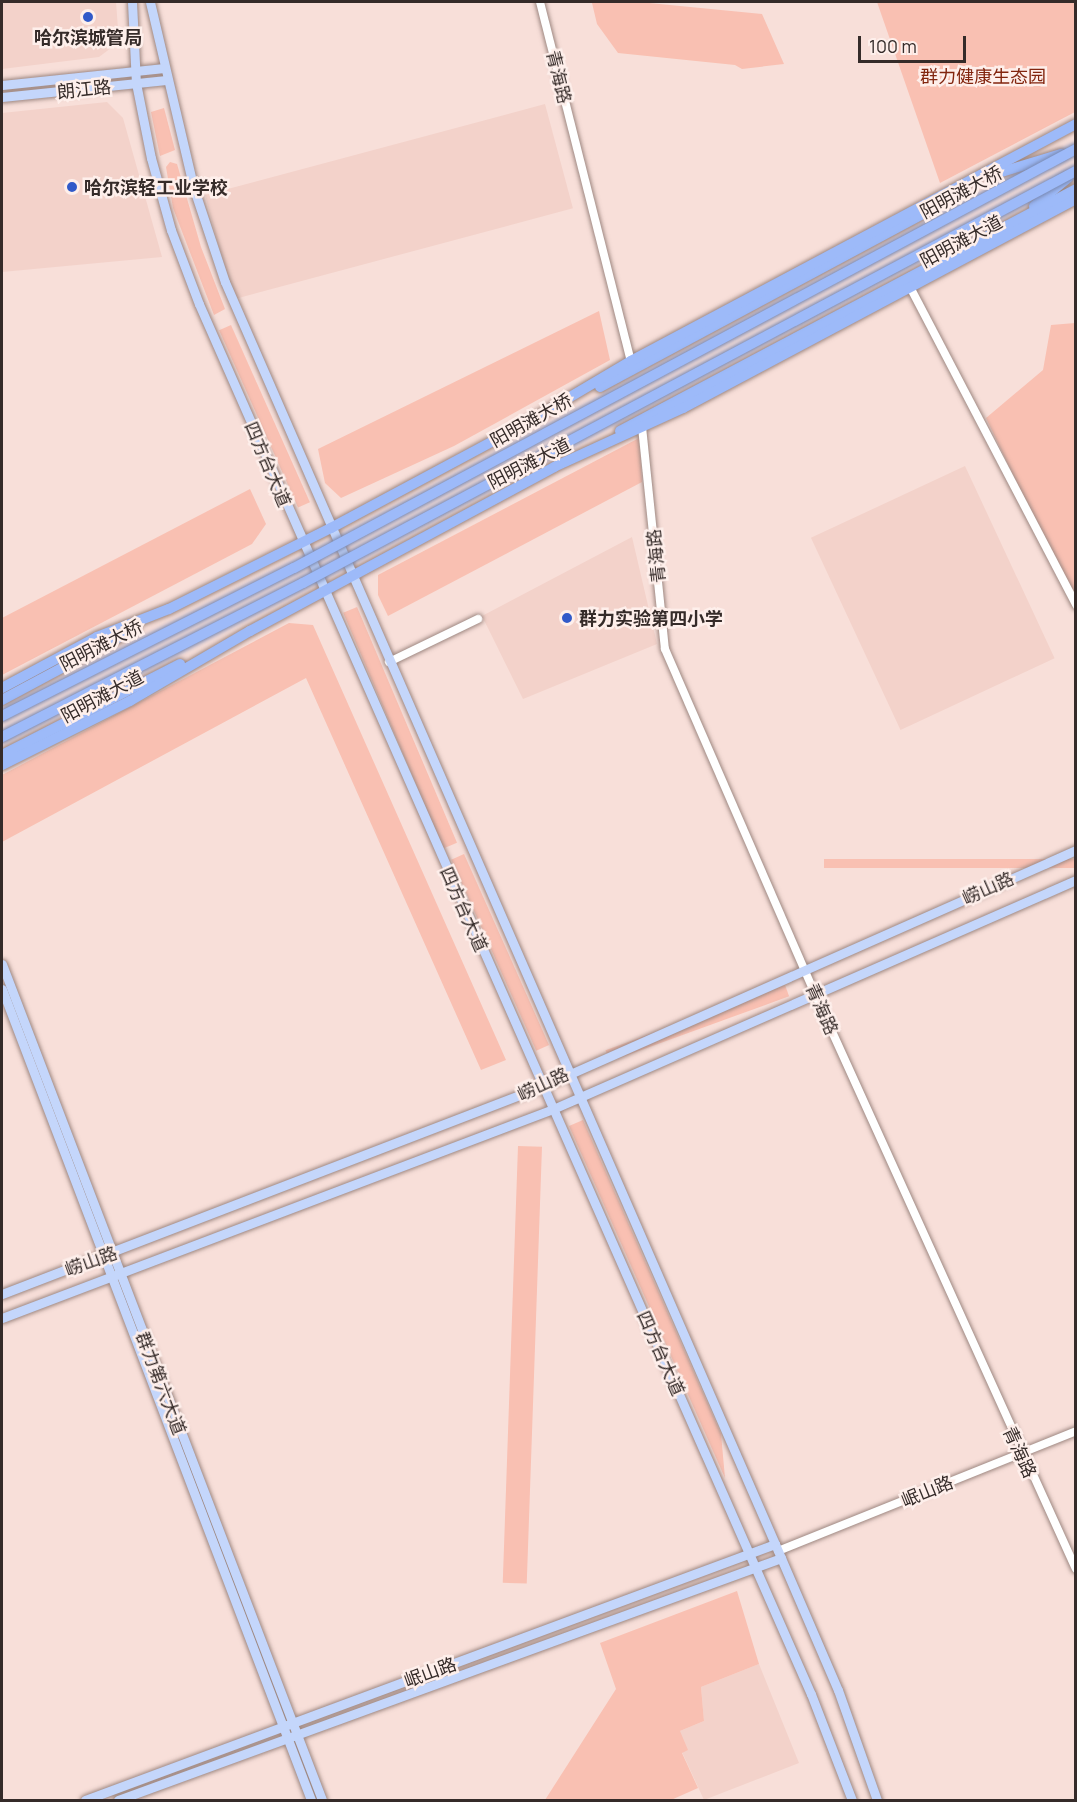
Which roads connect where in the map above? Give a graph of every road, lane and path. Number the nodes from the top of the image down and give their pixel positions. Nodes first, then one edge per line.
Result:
1 (132, 2) edge
2 (150, 2) edge
3 (540, 2) edge
4 (164, 68) junction
5 (135, 72) junction
6 (166, 80) junction
7 (136, 83) junction
8 (2, 85) edge
9 (2, 97) edge
10 (1076, 124) edge
11 (1076, 131) edge
12 (1076, 149) edge
13 (1076, 171) edge
14 (995, 174) junction
15 (1076, 189) edge
16 (1076, 199) edge
17 (1015, 221) junction
18 (910, 287) junction
19 (631, 361) junction
20 (527, 422) junction
21 (642, 427) junction
22 (554, 467) junction
23 (331, 528) junction
24 (301, 542) junction
25 (352, 577) junction
26 (323, 592) junction
27 (1076, 605) edge
28 (170, 609) junction
29 (478, 619) dead end
30 (250, 631) junction
31 (389, 662) junction
32 (2, 688) edge
33 (2, 700) edge
34 (2, 716) edge
35 (2, 737) edge
36 (2, 755) edge
37 (2, 765) edge
38 (1076, 850) edge
39 (1076, 880) edge
40 (2, 964) edge
41 (803, 968) junction
42 (2, 989) edge
43 (815, 993) junction
44 (569, 1072) junction
45 (543, 1086) junction
46 (581, 1096) junction
47 (553, 1109) junction
48 (107, 1255) junction
49 (114, 1274) junction
50 (2, 1294) edge
51 (2, 1318) edge
52 (1076, 1431) edge
53 (1021, 1454) junction
54 (778, 1551) junction
55 (751, 1556) junction
56 (756, 1568) junction
57 (1076, 1569) edge
58 (287, 1724) junction
59 (292, 1736) junction
60 (85, 1800) edge
61 (118, 1800) edge
62 (311, 1800) edge
63 (322, 1800) edge
64 (852, 1800) edge
65 (877, 1800) edge

1 - 5 main road, 四方台大道
2 - 4 main road, 四方台大道
3 - 19 street, 青海路
4 - 5 main road, 朗江路
4 - 6 main road, 四方台大道
5 - 7 main road, 四方台大道
5 - 8 main road, 朗江路
6 - 7 main road, 朗江路
6 - 23 main road, 四方台大道
7 - 9 main road, 朗江路
7 - 24 main road, 四方台大道
10 - 19 highway, 阳明滩大道
11 - 14 highway
12 - 14 highway, bridge
12 - 34 highway, 阳明滩大桥, bridge
13 - 17 highway, bridge
13 - 35 highway, 阳明滩大桥, bridge
14 - 20 highway
15 - 17 highway
16 - 18 highway, 阳明滩大道
17 - 22 highway
18 - 21 highway, 阳明滩大道
18 - 27 street
19 - 20 highway, 阳明滩大道
20 - 23 highway, 阳明滩大道
21 - 22 highway, 阳明滩大道
21 - 41 street, 青海路
22 - 25 highway, 阳明滩大道
23 - 24 highway, 阳明滩大道
23 - 25 main road, 四方台大道
24 - 26 main road, 四方台大道
24 - 28 highway, 阳明滩大道
25 - 26 highway, 阳明滩大道
25 - 31 main road, 四方台大道
26 - 30 highway, 阳明滩大道
26 - 45 main road, 四方台大道
28 - 32 highway, 阳明滩大道
28 - 33 highway
29 - 31 street
30 - 36 highway
30 - 37 highway, 阳明滩大道
31 - 44 main road, 四方台大道
38 - 41 main road, 崂山路
39 - 43 main road, 崂山路
40 - 48 main road, 群力第六大道
41 - 43 street, 青海路
41 - 44 main road, 崂山路
42 - 48 main road, 群力第六大道
43 - 46 main road, 崂山路
43 - 53 street, 青海路
44 - 45 main road, 崂山路
44 - 46 main road, 四方台大道
45 - 47 main road, 四方台大道
45 - 48 main road, 崂山路
46 - 47 main road, 崂山路
46 - 54 main road, 四方台大道
47 - 49 main road, 崂山路
47 - 55 main road, 四方台大道
48 - 49 main road, 群力第六大道
48 - 50 main road, 崂山路
49 - 51 main road, 崂山路
49 - 58 main road, 群力第六大道
52 - 53 street, 岷山路
53 - 54 street, 岷山路
53 - 57 street, 青海路
54 - 55 main road, 岷山路
54 - 56 main road, 岷山路
54 - 65 main road, 四方台大道
55 - 56 main road, 四方台大道
55 - 58 main road, 岷山路
56 - 59 main road, 岷山路
56 - 64 main road, 四方台大道
58 - 59 main road, 群力第六大道
58 - 60 main road, 岷山路
59 - 61 main road, 岷山路
59 - 62 main road, 群力第六大道
59 - 63 main road, 群力第六大道

